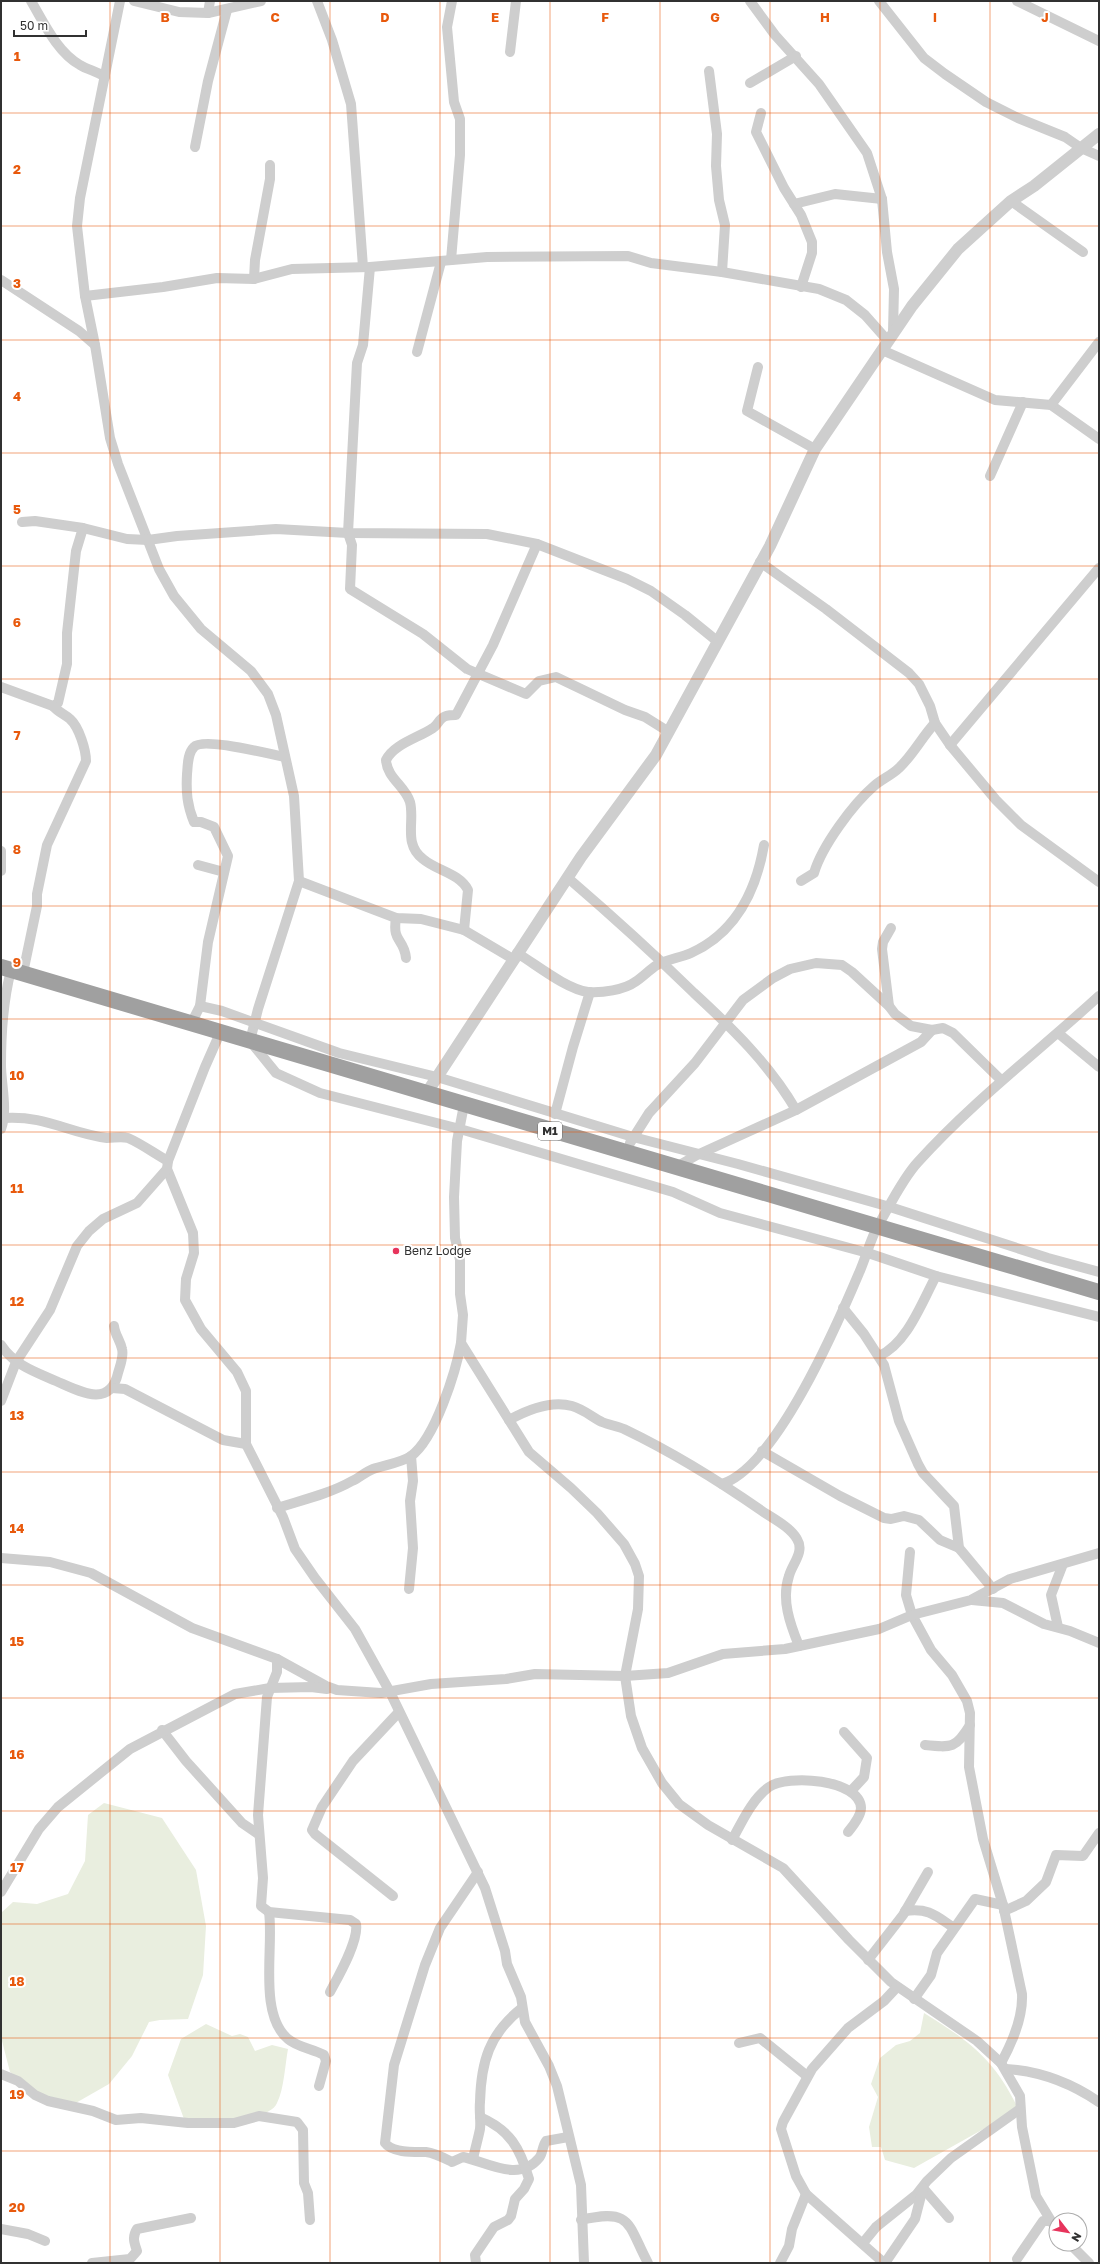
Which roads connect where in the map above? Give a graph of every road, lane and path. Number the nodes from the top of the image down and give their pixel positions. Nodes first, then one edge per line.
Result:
1 (31, 1) edge
2 (120, 1) edge
3 (134, 1) edge
4 (210, 1) edge
5 (262, 1) edge
6 (317, 1) edge
7 (452, 1) edge
8 (516, 1) edge
9 (750, 1) edge
10 (879, 1) edge
11 (1017, 1) edge
12 (227, 10) junction
13 (208, 13) junction
14 (1099, 41) edge
15 (510, 52) dead end
16 (796, 56) junction
17 (708, 71) dead end
18 (105, 77) junction
19 (750, 83) dead end
20 (760, 113) dead end
21 (1099, 134) edge
22 (194, 146) dead end
23 (1081, 148) junction
24 (1099, 156) edge
25 (270, 165) dead end
26 (882, 200) junction
27 (1011, 201) junction
28 (794, 204) junction
29 (1083, 252) dead end
30 (446, 261) junction
31 (366, 267) junction
32 (722, 272) junction
33 (254, 279) junction
34 (1, 280) edge
35 (801, 287) junction
36 (84, 296) junction
37 (888, 341) junction
38 (1099, 342) edge
39 (95, 345) junction
40 (416, 352) dead end
41 (758, 367) dead end
42 (1023, 402) junction
43 (1052, 405) junction
44 (1099, 439) edge
45 (815, 449) junction
46 (990, 476) dead end
47 (22, 522) dead end
48 (83, 528) junction
49 (348, 533) junction
50 (148, 540) junction
51 (537, 544) junction
52 (760, 562) junction
53 (1099, 568) edge
54 (717, 641) junction
55 (478, 674) junction
56 (1, 687) edge
57 (52, 706) junction
58 (935, 723) junction
59 (670, 732) junction
60 (950, 745) junction
61 (285, 757) junction
62 (764, 845) dead end
63 (1, 851) edge
64 (198, 865) dead end
65 (1, 872) edge
66 (224, 872) junction
67 (568, 878) junction
68 (299, 881) junction
69 (801, 881) dead end
70 (1099, 882) edge
71 (396, 918) junction
72 (892, 928) dead end
73 (464, 930) junction
74 (515, 956) junction
75 (406, 958) dead end
76 (662, 962) junction
77 (12, 970) edge
78 (590, 992) junction
79 (1099, 996) edge
80 (200, 1006) junction
81 (889, 1006) junction
82 (725, 1022) junction
83 (254, 1023) junction
84 (191, 1024) junction
85 (932, 1030) junction
86 (220, 1033) junction
87 (1058, 1033) junction
88 (250, 1042) junction
89 (1099, 1067) edge
90 (436, 1077) junction
91 (1001, 1080) junction
92 (426, 1094) junction
93 (464, 1106) junction
94 (796, 1110) junction
95 (555, 1114) junction
96 (3, 1118) junction
97 (1, 1129) edge
98 (460, 1129) junction
99 (633, 1137) junction
100 (626, 1153) junction
101 (697, 1155) junction
102 (168, 1165) junction
103 (676, 1167) junction
104 (890, 1207) junction
105 (878, 1226) junction
106 (868, 1253) junction
107 (1099, 1272) edge
108 (936, 1276) junction
109 (1099, 1292) edge
110 (843, 1308) junction
111 (1099, 1317) edge
112 (114, 1326) dead end
113 (461, 1343) junction
114 (1, 1345) edge
115 (879, 1356) junction
116 (16, 1362) junction
117 (112, 1388) junction
118 (1, 1401) edge
119 (509, 1420) junction
120 (246, 1444) junction
121 (762, 1450) junction
122 (410, 1456) junction
123 (722, 1484) junction
124 (277, 1508) junction
125 (959, 1548) junction
126 (910, 1552) dead end
127 (1099, 1552) edge
128 (1, 1558) edge
129 (1063, 1564) junction
130 (409, 1589) dead end
131 (993, 1589) junction
132 (971, 1600) junction
133 (912, 1615) junction
134 (1058, 1626) junction
135 (1099, 1643) edge
136 (799, 1646) junction
137 (277, 1659) junction
138 (625, 1676) junction
139 (270, 1688) junction
140 (337, 1690) junction
141 (390, 1692) junction
142 (399, 1712) junction
143 (970, 1725) junction
144 (162, 1730) junction
145 (844, 1732) dead end
146 (925, 1745) dead end
147 (851, 1791) junction
148 (848, 1832) dead end
149 (1099, 1833) edge
150 (258, 1834) junction
151 (732, 1840) junction
152 (478, 1872) junction
153 (928, 1872) dead end
154 (1, 1892) edge
155 (393, 1896) dead end
156 (1003, 1908) junction
157 (905, 1911) junction
158 (269, 1912) junction
159 (954, 1928) junction
160 (868, 1960) junction
161 (897, 1987) junction
162 (330, 1992) dead end
163 (914, 1999) junction
164 (522, 2008) junction
165 (739, 2043) dead end
166 (1004, 2066) junction
167 (1, 2074) edge
168 (808, 2076) junction
169 (319, 2086) dead end
170 (1099, 2102) edge
171 (1020, 2109) junction
172 (480, 2117) junction
173 (568, 2137) junction
174 (473, 2159) junction
175 (526, 2168) junction
176 (923, 2188) junction
177 (806, 2194) junction
178 (1048, 2216) edge
179 (191, 2218) dead end
180 (949, 2218) dead end
181 (310, 2220) dead end
182 (581, 2220) junction
183 (1048, 2223) edge
184 (1, 2229) edge
185 (45, 2241) dead end
186 (863, 2243) junction
187 (1078, 2252) edge
188 (1017, 2259) dead end
189 (92, 2263) edge
190 (476, 2263) edge
191 (584, 2263) edge
192 (648, 2263) edge
193 (780, 2263) edge
194 (884, 2263) edge
195 (1089, 2263) edge

1 - 18 street
2 - 18 street
3 - 13 street
4 - 13 street
5 - 12 street
6 - 31 street
7 - 30 street
8 - 15 street
9 - 16 street
10 - 23 street
11 - 14 street
12 - 13 street
12 - 22 street
16 - 19 street
16 - 26 street
17 - 32 street
18 - 36 street
20 - 28 street
21 - 23 street
23 - 24 street
23 - 27 street
25 - 33 street
26 - 28 street
26 - 37 street
27 - 29 street
27 - 37 street
28 - 35 street
30 - 31 street
30 - 32 street
30 - 40 street
31 - 33 street
31 - 49 street
32 - 35 street
33 - 36 street
34 - 39 street
35 - 37 street
36 - 39 street
37 - 42 street
37 - 45 street
38 - 43 street
39 - 50 street
41 - 45 street
42 - 43 street
42 - 46 street
43 - 44 street
45 - 52 street
47 - 48 street
48 - 50 street
48 - 57 street
49 - 50 street
49 - 51 street
49 - 55 street
50 - 61 street
51 - 54 street
51 - 55 street
52 - 54 street
52 - 58 street
53 - 60 street
54 - 59 street
55 - 59 street
55 - 73 street
56 - 57 street
57 - 77 street
58 - 60 street
58 - 69 street
59 - 67 street
60 - 70 street
61 - 66 street
61 - 68 street
62 - 76 street
63 - 65 street
64 - 66 street
66 - 80 street
67 - 74 street
67 - 76 street
68 - 71 street
68 - 83 street
71 - 73 street
71 - 75 street
72 - 81 street
73 - 74 street
74 - 78 street
74 - 90 street
76 - 78 street
76 - 82 street
77 - 84 highway, M1
77 - 96 street
78 - 95 street
79 - 87 street
80 - 83 street
80 - 84 street
81 - 82 street
81 - 85 street
82 - 94 street
82 - 99 street
83 - 88 street
83 - 90 street
84 - 86 highway, M1
85 - 91 street
85 - 94 street
86 - 88 highway, M1
86 - 102 street
87 - 89 street
87 - 91 street
88 - 92 highway, M1
88 - 98 street
90 - 92 street
90 - 95 street
91 - 104 street
92 - 93 highway, M1
93 - 98 street
93 - 100 highway, M1
94 - 101 street
95 - 99 street
96 - 97 street
96 - 102 street
98 - 106 street
98 - 113 street
99 - 100 street
99 - 101 street
100 - 103 highway, M1
101 - 103 street
101 - 104 street
102 - 116 street
102 - 120 street
103 - 105 highway, M1
104 - 105 street
104 - 107 street
105 - 106 street
105 - 109 highway, M1
106 - 108 street
106 - 110 street
108 - 111 street
108 - 115 street
110 - 115 street
110 - 121 street
112 - 117 street
113 - 119 street
113 - 122 street
114 - 116 street
115 - 125 street
116 - 117 street
116 - 118 street
117 - 120 street
119 - 123 street
119 - 138 street
120 - 124 street
121 - 123 street
121 - 125 street
122 - 124 street
122 - 130 street
123 - 136 street
124 - 141 street
125 - 131 street
126 - 133 street
127 - 129 street
128 - 137 street
129 - 131 street
129 - 134 street
131 - 132 street
132 - 133 street
132 - 134 street
133 - 136 street
133 - 143 street
134 - 135 street
136 - 138 street
137 - 139 street
137 - 140 street
138 - 141 street
138 - 151 street
139 - 140 street
139 - 144 street
139 - 150 street
140 - 141 street
141 - 142 street
142 - 152 street
142 - 155 street
143 - 146 street
143 - 156 street
144 - 150 street
144 - 154 street
145 - 147 street
147 - 148 street
147 - 151 street
149 - 156 street
150 - 158 street
151 - 160 street
152 - 164 street
152 - 174 street
153 - 157 street
156 - 159 street
156 - 166 street
157 - 159 street
157 - 160 street
158 - 162 street
158 - 169 street
159 - 163 street
160 - 161 street
161 - 163 street
161 - 168 street
163 - 166 street
164 - 172 street
164 - 173 street
165 - 168 street
166 - 170 street
166 - 171 street
167 - 181 street
168 - 177 street
171 - 176 street
171 - 178 street
172 - 174 street
172 - 175 street
173 - 175 street
173 - 182 street
174 - 175 street
175 - 190 street
176 - 180 street
176 - 186 street
176 - 194 street
177 - 186 street
177 - 193 street
179 - 189 street
182 - 191 street
182 - 192 street
183 - 188 street
184 - 185 street
186 - 194 street
187 - 195 street

